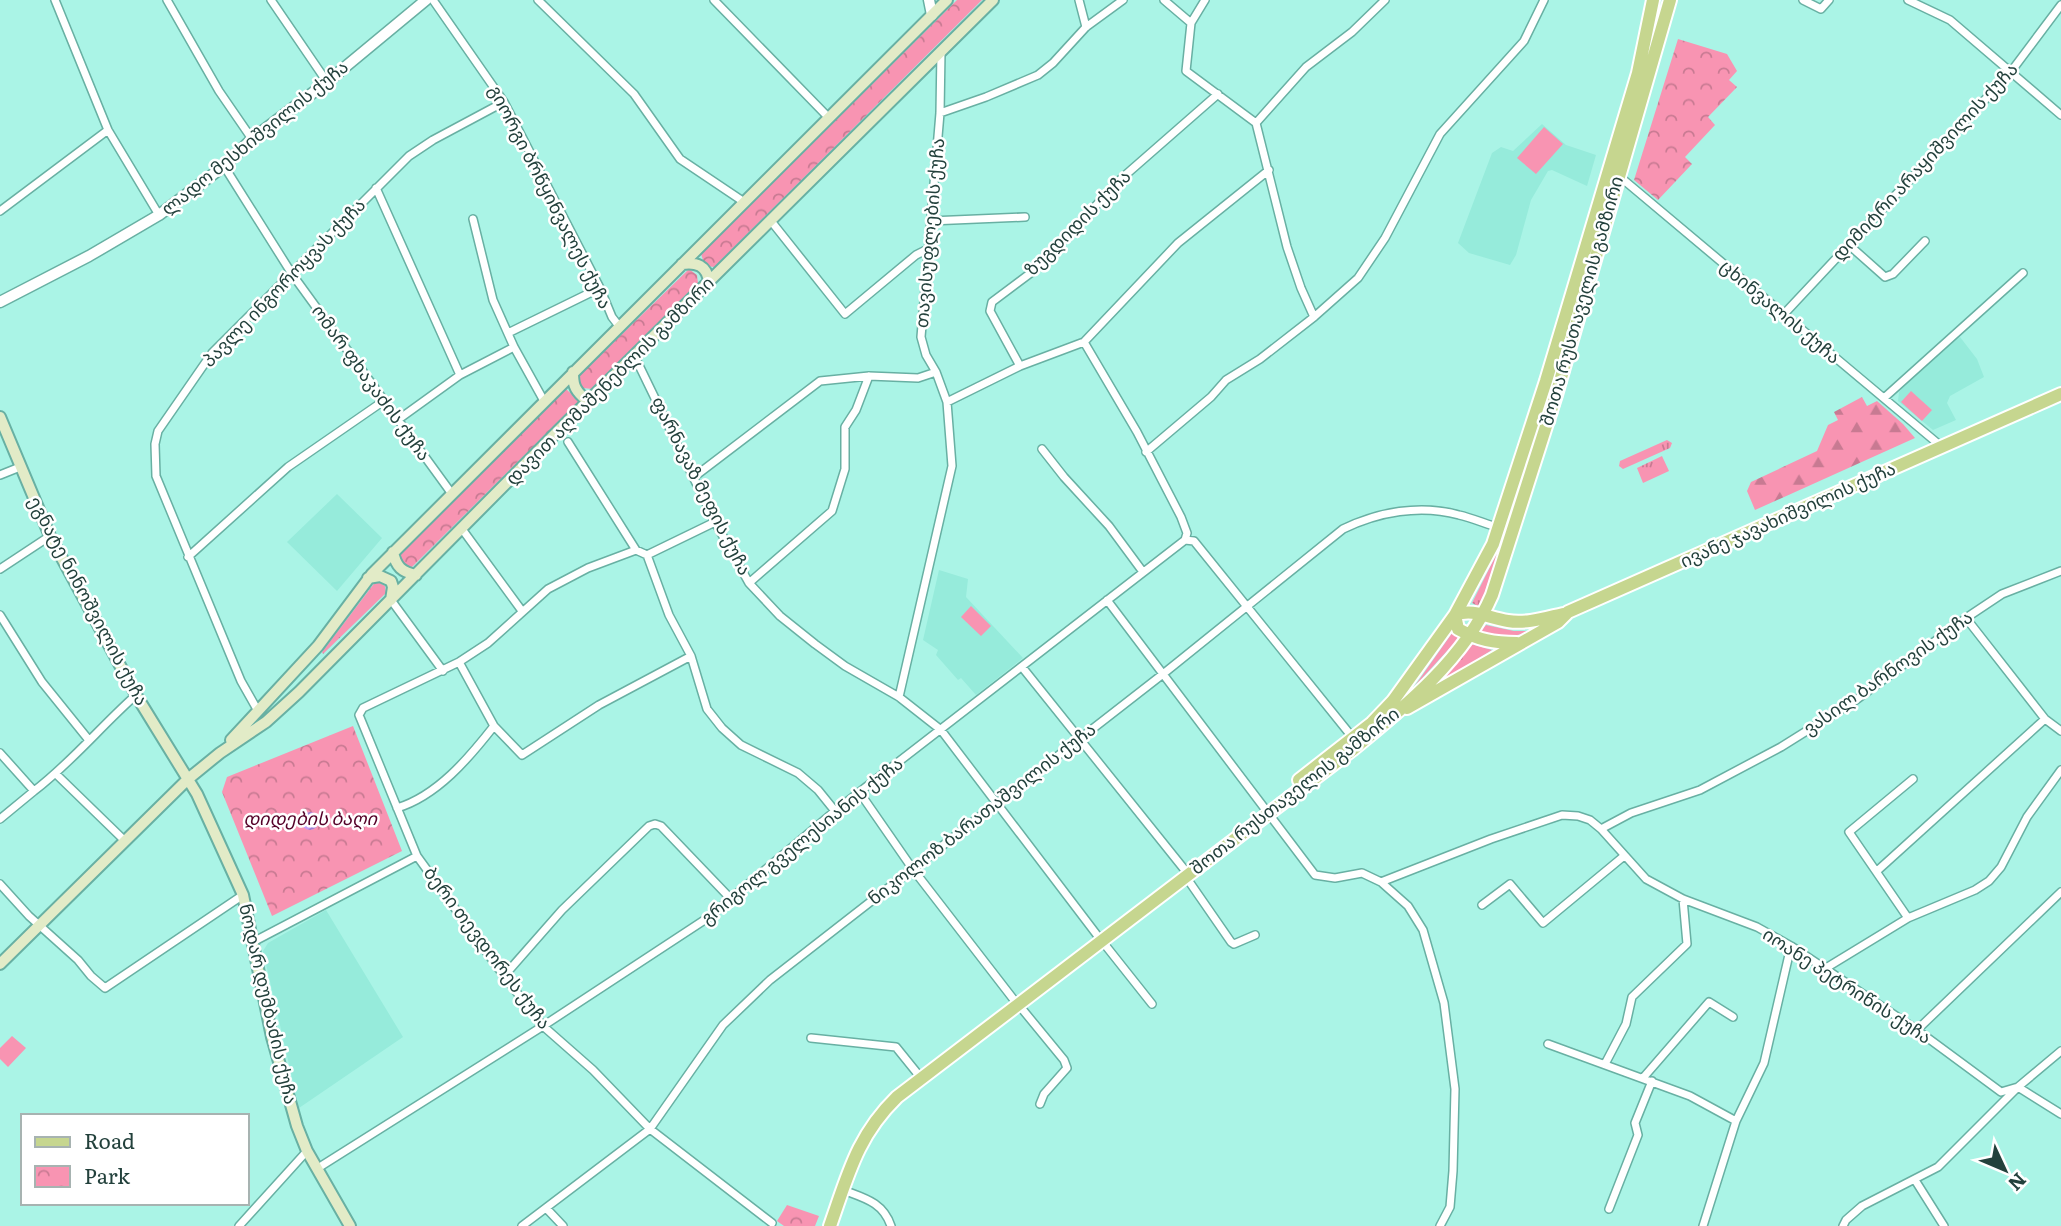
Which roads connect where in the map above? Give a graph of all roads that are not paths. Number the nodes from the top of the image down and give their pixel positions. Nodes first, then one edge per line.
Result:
1 (55, 0) edge
2 (167, 0) edge
3 (271, 0) edge
4 (426, 0) edge
5 (433, 0) edge
6 (538, 0) edge
7 (714, 0) edge
8 (929, 0) edge
9 (947, 0) edge
10 (993, 0) edge
11 (1079, 0) edge
12 (1123, 0) edge
13 (1164, 0) edge
14 (1205, 0) edge
15 (1384, 0) edge
16 (1544, 0) edge
17 (1653, 0) edge
18 (1670, 0) edge
19 (1803, 0) edge
20 (1829, 0) edge
21 (1908, 0) edge
22 (2061, 5) edge
23 (932, 15) junction
24 (1191, 23) junction
25 (1086, 27) junction
26 (941, 51) junction
27 (2010, 73) junction
28 (327, 82) junction
29 (1218, 94) junction
30 (504, 102) junction
31 (940, 113) junction
32 (2061, 116) edge
33 (829, 118) junction
34 (1256, 123) junction
35 (108, 130) junction
36 (252, 139) junction
37 (224, 166) junction
38 (1269, 170) junction
39 (1619, 176) junction
40 (376, 188) junction
41 (744, 202) junction
42 (0, 211) edge
43 (159, 215) junction
44 (1025, 217) dead end
45 (473, 219) dead end
46 (771, 221) junction
47 (930, 221) junction
48 (1924, 241) dead end
49 (1849, 245) junction
50 (928, 249) junction
51 (682, 264) junction
52 (2023, 273) dead end
53 (292, 274) junction
54 (709, 282) junction
55 (600, 288) junction
56 (0, 302) edge
57 (1784, 314) junction
58 (1314, 317) junction
59 (620, 326) junction
60 (508, 333) junction
61 (1084, 342) junction
62 (514, 347) junction
63 (635, 355) junction
64 (1020, 366) junction
65 (573, 372) junction
66 (936, 372) junction
67 (460, 375) junction
68 (869, 376) junction
69 (2061, 394) edge
70 (591, 398) junction
71 (1884, 398) junction
72 (385, 400) junction
73 (544, 401) junction
74 (947, 402) junction
75 (0, 416) edge
76 (399, 419) junction
77 (568, 442) dead end
78 (1942, 447) junction
79 (1042, 449) dead end
80 (1146, 452) junction
81 (20, 467) junction
82 (0, 475) edge
83 (694, 477) junction
84 (452, 494) junction
85 (715, 522) junction
86 (1500, 528) junction
87 (462, 529) junction
88 (50, 536) junction
89 (1185, 540) junction
90 (636, 550) junction
91 (393, 552) junction
92 (647, 555) junction
93 (188, 557) junction
94 (0, 569) edge
95 (2061, 571) edge
96 (1143, 572) junction
97 (416, 575) junction
98 (368, 578) junction
99 (749, 583) junction
100 (391, 600) junction
101 (1107, 600) junction
102 (1248, 607) junction
103 (522, 611) junction
104 (1569, 612) junction
105 (0, 615) edge
106 (1455, 615) junction
107 (1483, 615) junction
108 (1966, 618) junction
109 (1470, 635) junction
110 (1518, 643) junction
111 (691, 656) junction
112 (459, 662) junction
113 (1022, 667) junction
114 (443, 671) junction
115 (1163, 674) junction
116 (136, 695) junction
117 (899, 698) junction
118 (258, 711) junction
119 (1394, 715) junction
120 (2045, 719) junction
121 (494, 726) junction
122 (941, 730) junction
123 (2061, 731) edge
124 (1353, 738) junction
125 (88, 739) junction
126 (1079, 740) junction
127 (0, 753) edge
128 (220, 753) junction
129 (2061, 770) edge
130 (56, 774) junction
131 (188, 779) junction
132 (1913, 779) dead end
133 (34, 791) junction
134 (860, 793) junction
135 (996, 803) junction
136 (397, 808) junction
137 (1266, 810) junction
138 (835, 811) junction
139 (0, 819) edge
140 (1601, 829) junction
141 (125, 841) junction
142 (417, 856) junction
143 (1625, 856) junction
144 (912, 868) junction
145 (1877, 871) junction
146 (1185, 873) junction
147 (1381, 882) junction
148 (0, 884) edge
149 (2061, 892) edge
150 (243, 895) junction
151 (730, 898) junction
152 (1684, 899) junction
153 (1482, 905) dead end
154 (1908, 918) junction
155 (40, 925) junction
156 (1255, 935) dead end
157 (1099, 938) junction
158 (253, 942) junction
159 (1791, 946) junction
160 (0, 964) edge
161 (1826, 968) junction
162 (504, 976) junction
163 (1016, 1002) junction
164 (1152, 1004) dead end
165 (1733, 1017) dead end
166 (543, 1026) junction
167 (1917, 1030) junction
168 (811, 1038) dead end
169 (1548, 1044) dead end
170 (2061, 1051) edge
171 (1605, 1064) junction
172 (917, 1073) junction
173 (1643, 1078) junction
174 (1652, 1081) junction
175 (2018, 1087) junction
176 (2001, 1092) junction
177 (1040, 1104) dead end
178 (1999, 1106) junction
179 (2061, 1114) edge
180 (1736, 1121) junction
181 (650, 1129) junction
182 (307, 1151) junction
183 (318, 1168) junction
184 (1914, 1180) junction
185 (843, 1189) junction
186 (546, 1208) junction
187 (1609, 1209) dead end
188 (772, 1223) dead end
189 (239, 1226) edge
190 (351, 1226) edge
191 (522, 1226) edge
192 (563, 1226) edge
193 (823, 1226) edge
194 (830, 1226) edge
195 (891, 1226) edge
196 (1440, 1226) edge
197 (1703, 1226) edge
198 (1843, 1226) edge
199 (1944, 1226) edge

1 - 35 street
2 - 36 street
3 - 28 street
4 - 28 street, ლადო მესხიშვილის ქუჩა
5 - 30 street, გიორგი ბრწყინვალეს ქუჩა
6 - 41 street
7 - 33 street
8 - 23 street
9 - 23 main road, დავით აღმაშენებლის გამზირი
10 - 26 main road, დავით აღმაშენებლის გამზირი
11 - 25 street
12 - 25 street
13 - 24 street
14 - 24 street
15 - 34 street
16 - 58 street
17 - 86 main road, შოთა რუსთაველის გამზირი
18 - 39 main road, შოთა რუსთაველის გამზირი
19 - 20 street
21 - 27 street
22 - 27 street, დიმიტრი არაყიშვილის ქუჩა
23 - 33 main road, დავით აღმაშენებლის გამზირი
24 - 29 street
25 - 31 street
26 - 31 street, თავისუფლების ქუჩა
26 - 46 main road, დავით აღმაშენებლის გამზირი
27 - 32 street
27 - 49 street, დიმიტრი არაყიშვილის ქუჩა
28 - 36 street, ლადო მესხიშვილის ქუჩა
29 - 34 street
29 - 64 street, ზუგდიდის ქუჩა
30 - 40 street, პავლე ინგოროყვას ქუჩა
30 - 55 street, გიორგი ბრწყინვალეს ქუჩა
31 - 47 street, თავისუფლების ქუჩა
33 - 41 main road, დავით აღმაშენებლის გამზირი
34 - 38 street
35 - 42 street
35 - 43 street
36 - 37 street, ლადო მესხიშვილის ქუჩა
37 - 43 street, ლადო მესხიშვილის ქუჩა
37 - 53 street, ომარ ფხაკაძის ქუჩა
38 - 58 street
38 - 61 street
39 - 57 street, ცხინვალის ქუჩა
39 - 107 main road, შოთა რუსთაველის გამზირი
40 - 53 street, პავლე ინგოროყვას ქუჩა
40 - 67 street
41 - 51 main road, დავით აღმაშენებლის გამზირი
43 - 56 street, ლადო მესხიშვილის ქუჩა
44 - 47 street
45 - 60 street
46 - 50 street
46 - 54 main road, დავით აღმაშენებლის გამზირი
47 - 50 street, თავისუფლების ქუჩა
48 - 49 street
49 - 57 street, დიმიტრი არაყიშვილის ქუჩა
50 - 66 street, თავისუფლების ქუჩა
51 - 54 main road
51 - 59 main road, დავით აღმაშენებლის გამზირი
52 - 71 street
53 - 72 street, ომარ ფხაკაძის ქუჩა
53 - 93 street, პავლე ინგოროყვას ქუჩა
54 - 63 main road, დავით აღმაშენებლის გამზირი
55 - 59 street, გიორგი ბრწყინვალეს ქუჩა
55 - 60 street
57 - 71 street, ცხინვალის ქუჩა
58 - 80 street
59 - 65 main road, დავით აღმაშენებლის გამზირი
60 - 62 street
61 - 64 street
61 - 80 street
62 - 67 street
62 - 73 street
63 - 70 main road, დავით აღმაშენებლის გამზირი
63 - 83 street, ფარნავაზ მეფის ქუჩა
64 - 74 street
65 - 70 main road
65 - 73 main road, დავით აღმაშენებლის გამზირი
66 - 68 street
66 - 74 street, თავისუფლების ქუჩა
67 - 76 street
68 - 83 street
68 - 99 street
69 - 78 main road, ივანე ჯავახიშვილის ქუჩა
70 - 87 main road, დავით აღმაშენებლის გამზირი
71 - 78 street, ცხინვალის ქუჩა
72 - 76 street, ომარ ფხაკაძის ქუჩა
72 - 93 street
73 - 84 main road, დავით აღმაშენებლის გამზირი
74 - 117 street, თავისუფლების ქუჩა
75 - 81 main road, ეგნატე ნინოშვილის ქუჩა
76 - 84 street, ომარ ფხაკაძის ქუჩა
77 - 90 street
78 - 104 main road, ივანე ჯავახიშვილის ქუჩა
79 - 96 street
80 - 89 street
81 - 82 street
81 - 88 main road, ეგნატე ნინოშვილის ქუჩა
83 - 85 street, ფარნავაზ მეფის ქუჩა
84 - 91 main road, დავით აღმაშენებლის გამზირი
85 - 92 street
85 - 99 street, ფარნავაზ მეფის ქუჩა
86 - 102 street, ნიკოლოზ ბარათაშვილის ქუჩა
86 - 106 main road, შოთა რუსთაველის გამზირი
87 - 97 main road, დავით აღმაშენებლის გამზირი
87 - 103 street
88 - 94 street
88 - 116 main road, ეგნატე ნინოშვილის ქუჩა
89 - 96 street, გრიგოლ გველესიანის ქუჩა
89 - 102 street
90 - 92 street
90 - 103 street
91 - 97 main road
91 - 98 main road, დავით აღმაშენებლის გამზირი
92 - 111 street
93 - 118 street, პავლე ინგოროყვას ქუჩა
95 - 108 street, ვასილ ბარნოვის ქუჩა
96 - 101 street, გრიგოლ გველესიანის ქუჩა
97 - 100 main road, დავით აღმაშენებლის გამზირი
98 - 100 main road
98 - 118 main road, დავით აღმაშენებლის გამზირი
99 - 117 street, ფარნავაზ მეფის ქუჩა
100 - 114 street
100 - 128 main road, დავით აღმაშენებლის გამზირი
101 - 113 street, გრიგოლ გველესიანის ქუჩა
101 - 115 street
102 - 115 street, ნიკოლოზ ბარათაშვილის ქუჩა
102 - 124 street
103 - 112 street
104 - 107 main road
104 - 110 main road, ივანე ჯავახიშვილის ქუჩა
105 - 125 street
106 - 107 main road
106 - 109 main road
106 - 124 main road, შოთა რუსთაველის გამზირი
107 - 109 main road, შოთა რუსთაველის გამზირი
108 - 120 street
108 - 140 street, ვასილ ბარნოვის ქუჩა
109 - 110 main road
109 - 119 main road, შოთა რუსთაველის გამზირი
110 - 119 main road, ივანე ჯავახიშვილის ქუჩა
111 - 121 street
111 - 138 street
112 - 114 street
112 - 121 street
113 - 122 street, გრიგოლ გველესიანის ქუჩა
113 - 126 street
114 - 136 street, ბერი თევდორეს ქუჩა
115 - 126 street, ნიკოლოზ ბარათაშვილის ქუჩა
115 - 137 street
116 - 125 street
116 - 131 main road, ეგნატე ნინოშვილის ქუჩა
117 - 122 street, ფარნავაზ მეფის ქუჩა
118 - 128 main road, დავით აღმაშენებლის გამზირი
119 - 137 main road, შოთა რუსთაველის გამზირი
120 - 123 street
120 - 145 street
121 - 136 street
122 - 134 street, გრიგოლ გველესიანის ქუჩა
122 - 135 street, ფარნავაზ მეფის ქუჩა
124 - 137 main road, შოთა რუსთაველის გამზირი
125 - 130 street
126 - 135 street, ნიკოლოზ ბარათაშვილის ქუჩა
126 - 146 street
127 - 133 street
128 - 131 main road, დავით აღმაშენებლის გამზირი
129 - 154 street
130 - 133 street
130 - 141 street
131 - 141 main road, დავით აღმაშენებლის გამზირი
131 - 150 main road, ნოდარ დუმბაძის ქუჩა
132 - 145 street
133 - 139 street
134 - 138 street, გრიგოლ გველესიანის ქუჩა
134 - 144 street
135 - 144 street, ნიკოლოზ ბარათაშვილის ქუჩა
135 - 157 street, ფარნავაზ მეფის ქუჩა
136 - 142 street, ბერი თევდორეს ქუჩა
137 - 146 main road, შოთა რუსთაველის გამზირი
137 - 147 street
138 - 151 street, გრიგოლ გველესიანის ქუჩა
140 - 143 street, იოანე პეტრიწის ქუჩა
140 - 147 street, იოანე პეტრიწის ქუჩა
141 - 155 main road, დავით აღმაშენებლის გამზირი
142 - 158 street
142 - 162 street, ბერი თევდორეს ქუჩა
143 - 152 street, იოანე პეტრიწის ქუჩა
143 - 153 street
144 - 163 street
144 - 181 street, ნიკოლოზ ბარათაშვილის ქუჩა
145 - 154 street
146 - 156 street
146 - 157 main road, შოთა რუსთაველის გამზირი
147 - 196 street
148 - 155 street
149 - 167 street
150 - 155 street
150 - 158 main road, ნოდარ დუმბაძის ქუჩა
151 - 162 street
151 - 166 street, გრიგოლ გველესიანის ქუჩა
152 - 159 street, იოანე პეტრიწის ქუჩა
152 - 171 street
154 - 161 street
155 - 160 main road, დავით აღმაშენებლის გამზირი
157 - 163 main road, შოთა რუსთაველის გამზირი
157 - 164 street, ფარნავაზ მეფის ქუჩა
158 - 182 main road, ნოდარ დუმბაძის ქუჩა
159 - 161 street, იოანე პეტრიწის ქუჩა
159 - 180 street
161 - 167 street, იოანე პეტრიწის ქუჩა
162 - 166 street, ბერი თევდორეს ქუჩა
163 - 172 main road, შოთა რუსთაველის გამზირი
163 - 177 street
163 - 185 main road, შოთა რუსთაველის გამზირი
165 - 173 street
166 - 181 street, ბერი თევდორეს ქუჩა
166 - 183 street, გრიგოლ გველესიანის ქუჩა
167 - 176 street, იოანე პეტრიწის ქუჩა
168 - 172 street
169 - 171 street
170 - 175 street
171 - 173 street
172 - 193 main road, შოთა რუსთაველის გამზირი
173 - 174 street
174 - 180 street
174 - 187 street
175 - 176 street
175 - 178 street
175 - 179 street
176 - 178 street
178 - 184 street
180 - 197 street
181 - 186 street, ნიკოლოზ ბარათაშვილის ქუჩა
181 - 188 street, ბერი თევდორეს ქუჩა
182 - 183 main road, ნოდარ დუმბაძის ქუჩა
182 - 189 street
183 - 190 main road, ნოდარ დუმბაძის ქუჩა
184 - 198 street
184 - 199 street
185 - 194 main road, შოთა რუსთაველის გამზირი
185 - 195 street
186 - 191 street, ნიკოლოზ ბარათაშვილის ქუჩა
186 - 192 street

